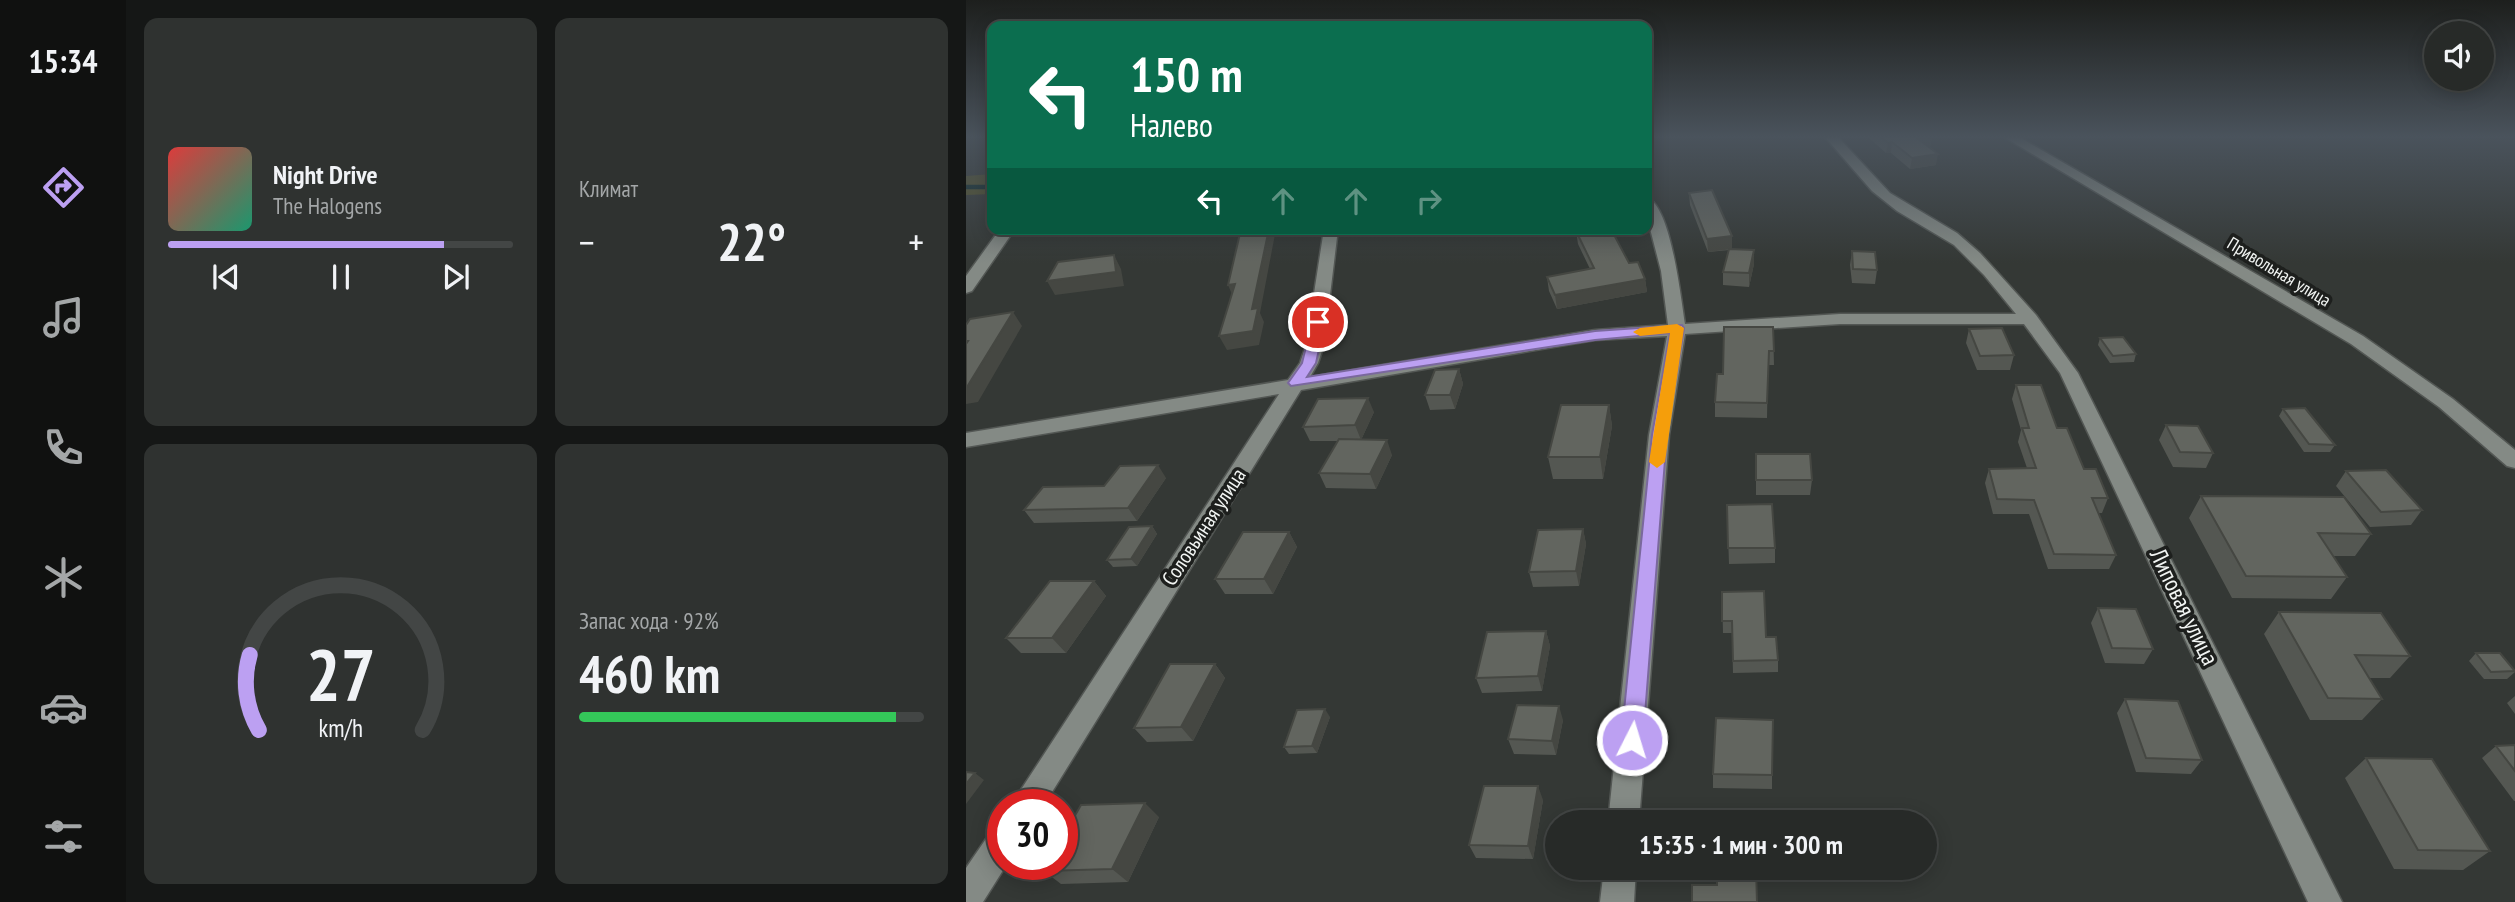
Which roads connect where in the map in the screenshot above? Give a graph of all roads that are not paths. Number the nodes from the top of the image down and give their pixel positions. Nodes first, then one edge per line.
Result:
1 (1868, 179) edge
2 (2082, 179) edge
3 (1652, 213) edge
4 (1004, 235) edge
5 (1330, 235) edge
6 (966, 288) edge
7 (2030, 319) junction
8 (1677, 328) junction
9 (1296, 383) junction
10 (966, 440) edge
11 (2515, 461) edge
12 (1036, 789) edge
13 (1625, 810) edge
14 (987, 866) edge
15 (1619, 880) edge
16 (966, 898) edge
17 (1617, 902) edge
18 (2325, 902) edge

1 - 7 street, Липовая улица
2 - 11 street, Привольная улица
3 - 8 street
4 - 6 street
5 - 9 street, Соловьиная улица
7 - 8 street
7 - 18 street, Липовая улица
8 - 9 street
8 - 13 street
9 - 10 street
9 - 12 street, Соловьиная улица
14 - 16 street
15 - 17 street

